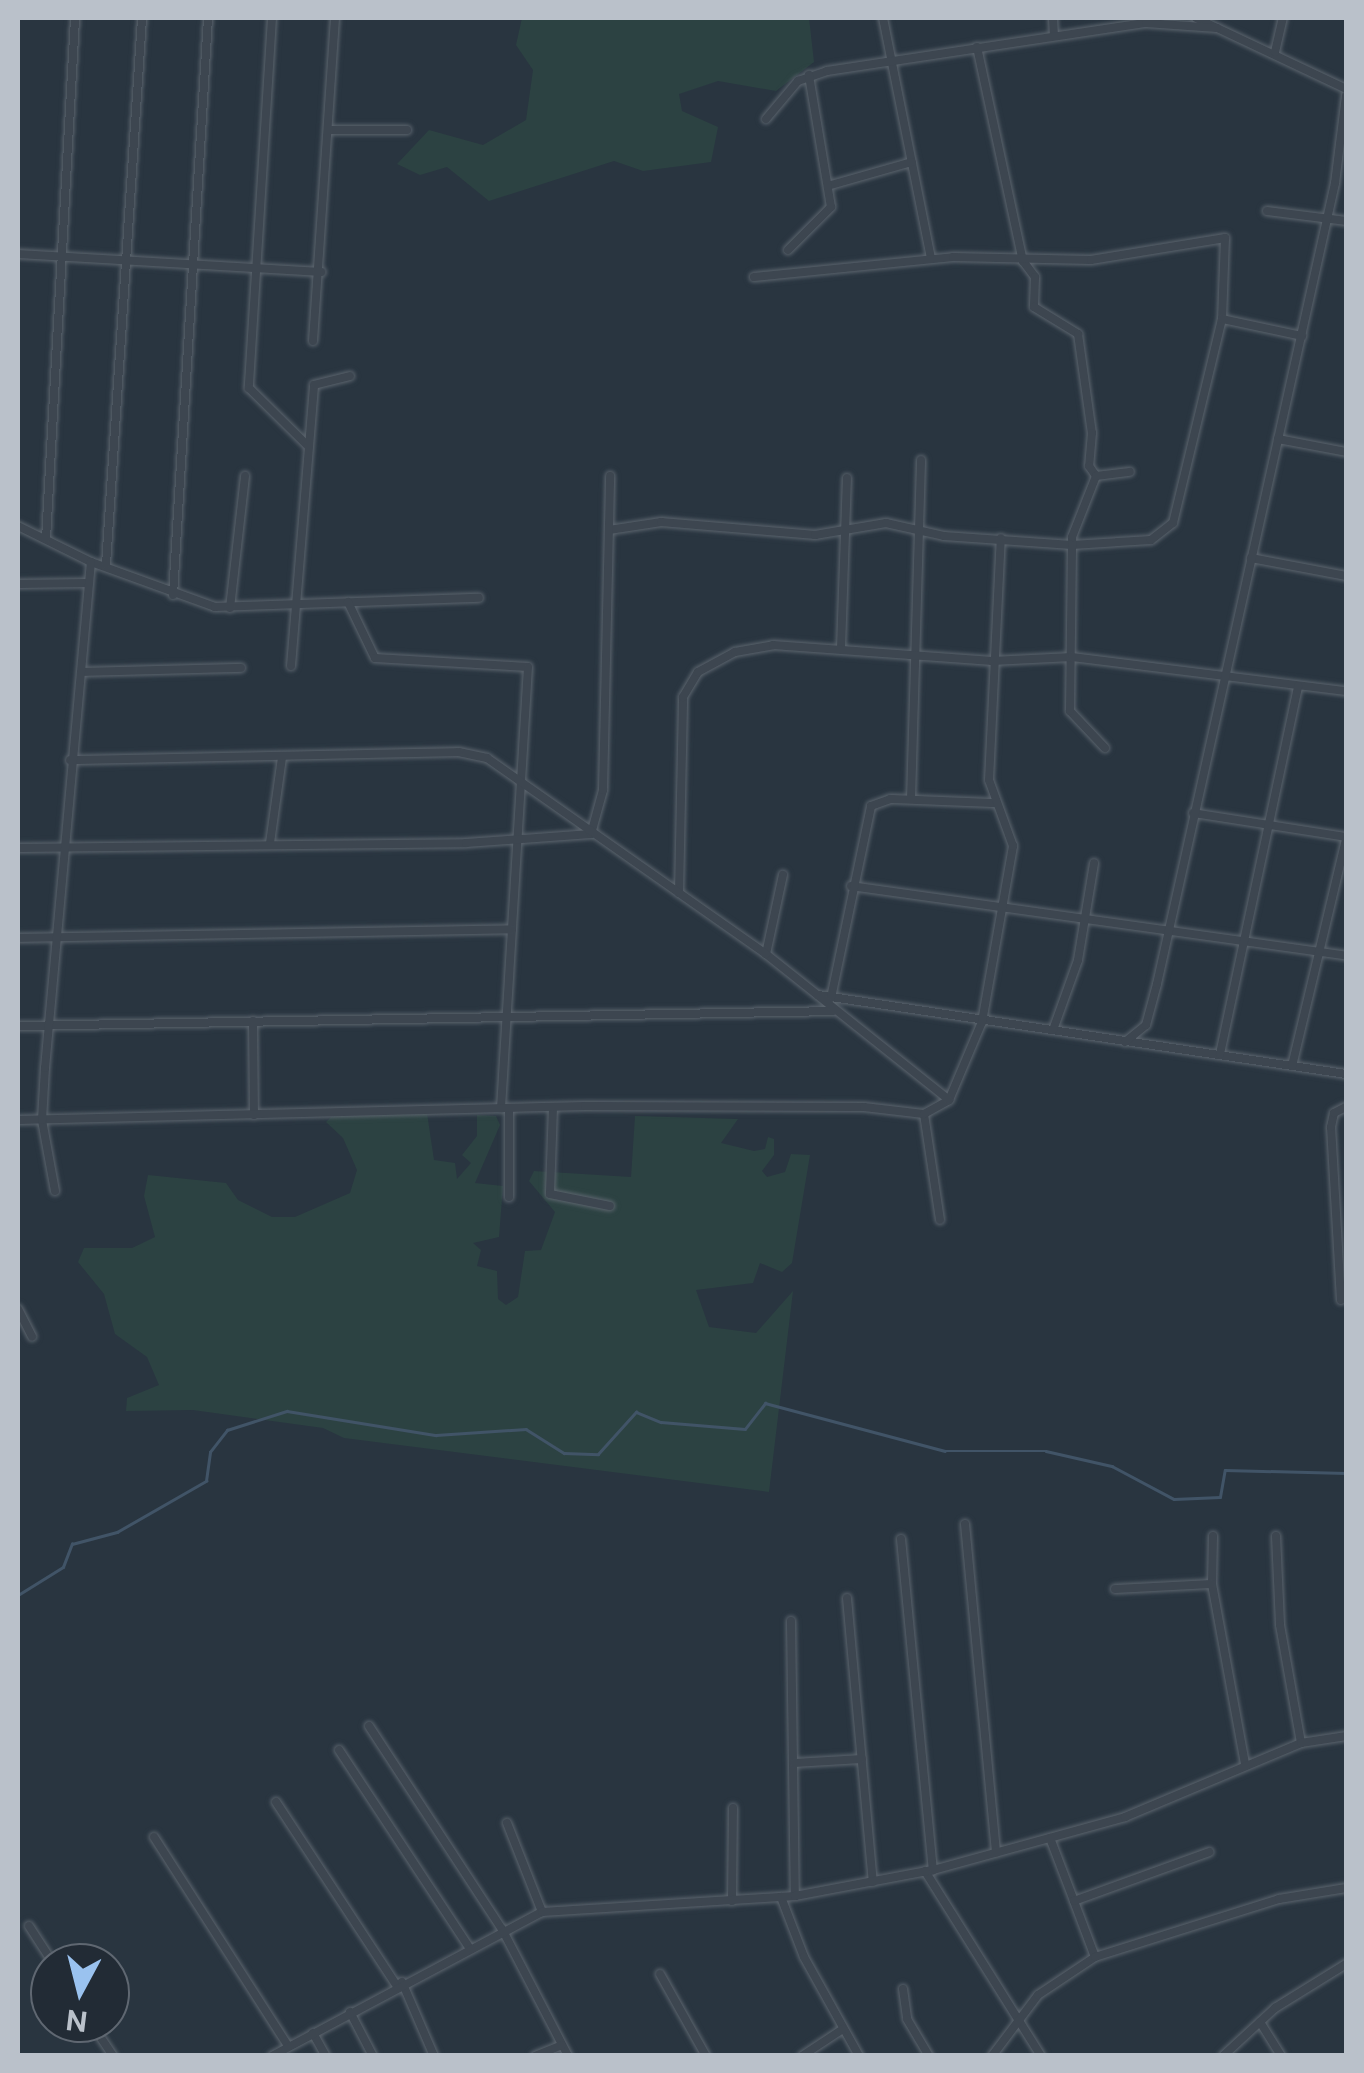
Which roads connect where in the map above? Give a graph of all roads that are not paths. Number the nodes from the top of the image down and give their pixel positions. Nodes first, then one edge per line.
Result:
1 (75, 18) edge
2 (142, 18) edge
3 (208, 18) edge
4 (272, 18) edge
5 (336, 18) edge
6 (883, 18) edge
7 (1053, 18) edge
8 (1283, 18) edge
9 (1192, 20) edge
10 (1054, 36) junction
11 (977, 47) junction
12 (1276, 52) junction
13 (893, 64) junction
14 (809, 75) junction
15 (1346, 92) edge
16 (766, 119) dead end
17 (328, 130) junction
18 (407, 130) dead end
19 (912, 162) junction
20 (831, 185) junction
21 (1267, 210) dead end
22 (1326, 218) junction
23 (1346, 220) edge
24 (788, 250) dead end
25 (18, 254) edge
26 (62, 256) junction
27 (931, 258) junction
28 (124, 261) junction
29 (1023, 261) junction
30 (189, 264) junction
31 (254, 269) junction
32 (321, 272) junction
33 (754, 276) dead end
34 (1222, 320) junction
35 (1302, 336) junction
36 (313, 341) dead end
37 (350, 376) dead end
38 (1278, 439) junction
39 (307, 445) junction
40 (1346, 452) edge
41 (921, 460) dead end
42 (1130, 472) dead end
43 (245, 476) dead end
44 (610, 476) dead end
45 (1096, 476) junction
46 (847, 478) dead end
47 (18, 526) edge
48 (847, 528) junction
49 (610, 530) junction
50 (923, 530) junction
51 (829, 534) junction
52 (1000, 538) junction
53 (46, 539) junction
54 (846, 545) junction
55 (1072, 545) junction
56 (1252, 558) junction
57 (91, 562) junction
58 (106, 565) junction
59 (1346, 576) edge
60 (88, 583) junction
61 (18, 584) edge
62 (172, 595) junction
63 (479, 598) dead end
64 (294, 602) junction
65 (348, 602) junction
66 (230, 608) junction
67 (841, 648) junction
68 (916, 654) junction
69 (1072, 657) junction
70 (992, 661) junction
71 (290, 666) dead end
72 (241, 668) dead end
73 (84, 672) junction
74 (1226, 678) junction
75 (1298, 686) junction
76 (1346, 691) edge
77 (1105, 748) dead end
78 (282, 758) junction
79 (70, 760) junction
80 (524, 784) junction
81 (911, 799) junction
82 (994, 802) junction
83 (1194, 813) junction
84 (1270, 825) junction
85 (591, 834) junction
86 (1346, 838) edge
87 (521, 841) junction
88 (270, 843) junction
89 (64, 846) junction
90 (18, 848) edge
91 (1094, 862) dead end
92 (783, 875) dead end
93 (851, 886) junction
94 (678, 893) junction
95 (1005, 909) junction
96 (1086, 920) junction
97 (512, 929) junction
98 (1167, 929) junction
99 (18, 938) edge
100 (56, 938) junction
101 (1243, 940) junction
102 (1321, 950) junction
103 (766, 954) junction
104 (1346, 956) edge
105 (813, 994) junction
106 (831, 998) junction
107 (832, 1011) junction
108 (506, 1018) junction
109 (253, 1021) junction
110 (982, 1022) junction
111 (18, 1026) edge
112 (47, 1026) junction
113 (1053, 1030) junction
114 (1126, 1042) junction
115 (1220, 1054) junction
116 (1292, 1066) junction
117 (1346, 1074) edge
118 (950, 1100) junction
119 (553, 1107) junction
120 (1346, 1107) edge
121 (505, 1108) junction
122 (924, 1114) junction
123 (254, 1115) junction
124 (18, 1120) edge
125 (42, 1120) junction
126 (55, 1191) dead end
127 (509, 1198) dead end
128 (610, 1206) dead end
129 (940, 1220) dead end
130 (1341, 1300) dead end
131 (18, 1309) edge
132 (32, 1337) dead end
133 (965, 1524) dead end
134 (1213, 1536) dead end
135 (1276, 1536) dead end
136 (901, 1539) dead end
137 (1212, 1584) junction
138 (1116, 1589) dead end
139 (848, 1598) dead end
140 (791, 1621) dead end
141 (369, 1726) dead end
142 (1346, 1736) edge
143 (1301, 1743) junction
144 (338, 1750) dead end
145 (862, 1758) junction
146 (794, 1763) junction
147 (1245, 1764) junction
148 (276, 1802) dead end
149 (733, 1808) dead end
150 (506, 1823) dead end
151 (154, 1836) dead end
152 (1050, 1838) junction
153 (1209, 1852) dead end
154 (996, 1853) junction
155 (929, 1870) junction
156 (873, 1882) junction
157 (1346, 1888) edge
158 (796, 1896) junction
159 (782, 1897) junction
160 (732, 1901) junction
161 (1074, 1901) junction
162 (542, 1912) junction
163 (30, 1926) dead end
164 (502, 1929) junction
165 (41, 1943) edge
166 (468, 1946) junction
167 (1095, 1957) junction
168 (1346, 1964) edge
169 (660, 1974) dead end
170 (399, 1983) junction
171 (903, 1989) dead end
172 (350, 2012) junction
173 (1018, 2021) junction
174 (1260, 2022) junction
175 (843, 2029) junction
176 (313, 2033) junction
177 (562, 2045) junction
178 (288, 2046) junction
179 (272, 2056) edge
180 (326, 2056) edge
181 (372, 2056) edge
182 (434, 2056) edge
183 (535, 2056) edge
184 (568, 2056) edge
185 (706, 2056) edge
186 (802, 2056) edge
187 (859, 2056) edge
188 (930, 2056) edge
189 (992, 2056) edge
190 (1040, 2056) edge
191 (1223, 2056) edge
192 (1281, 2056) edge

1 - 26 street
2 - 28 street
3 - 30 street
4 - 31 street
5 - 17 street
6 - 13 street
7 - 10 street
8 - 12 street
9 - 10 street
9 - 12 street
10 - 11 street
11 - 13 street
11 - 29 street
12 - 15 street
13 - 14 street
13 - 19 street
14 - 16 street
14 - 20 street
15 - 22 street
17 - 18 street
17 - 32 street
19 - 20 street
19 - 27 street
20 - 24 street
21 - 22 street
22 - 23 street
22 - 35 street
25 - 26 street
26 - 28 street
26 - 53 street
27 - 29 street
27 - 33 street
28 - 30 street
28 - 58 street
29 - 34 street
29 - 45 street
30 - 31 street
30 - 62 street
31 - 32 street
31 - 39 street
32 - 36 street
34 - 35 street
34 - 55 street
35 - 38 street
37 - 39 street
38 - 40 street
38 - 56 street
39 - 64 street
41 - 50 street
42 - 45 street
43 - 66 street
44 - 49 street
45 - 55 street
46 - 48 street
47 - 53 street
48 - 50 street
48 - 51 street
48 - 54 street
49 - 51 street
49 - 85 street
50 - 52 street
50 - 68 street
51 - 54 street
52 - 55 street
52 - 70 street
53 - 57 street
54 - 67 street
55 - 69 street
56 - 59 street
56 - 74 street
57 - 58 street
57 - 60 street
58 - 62 street
60 - 61 street
60 - 73 street
62 - 66 street
63 - 65 street
64 - 65 street
64 - 66 street
64 - 71 street
65 - 80 street
67 - 68 street
67 - 94 street
68 - 70 street
68 - 81 street
69 - 70 street
69 - 74 street
69 - 77 street
70 - 82 street
72 - 73 street
73 - 79 street
74 - 75 street
74 - 83 street
75 - 76 street
75 - 84 street
78 - 79 street
78 - 80 street
78 - 88 street
79 - 89 street
80 - 85 street
80 - 87 street
81 - 82 street
81 - 93 street
82 - 95 street
83 - 84 street
83 - 98 street
84 - 86 street
84 - 101 street
85 - 87 street
85 - 94 street
86 - 102 street
87 - 88 street
87 - 97 street
88 - 89 street
89 - 90 street
89 - 100 street
91 - 96 street
92 - 103 street
93 - 95 street
93 - 106 street
94 - 103 street
95 - 96 street
95 - 110 street
96 - 98 street
96 - 113 street
97 - 100 street
97 - 108 street
98 - 101 street
98 - 114 street
99 - 100 street
100 - 112 street
101 - 102 street
101 - 115 street
102 - 104 street
102 - 116 street
103 - 105 street
105 - 106 street
105 - 107 street
106 - 110 street
107 - 108 street
107 - 118 street
108 - 109 street
108 - 121 street
109 - 112 street
109 - 123 street
110 - 113 street
110 - 118 street
111 - 112 street
112 - 125 street
113 - 114 street
114 - 115 street
115 - 116 street
116 - 117 street
118 - 122 street
119 - 121 street
119 - 122 street
119 - 128 street
120 - 130 street
121 - 123 street
121 - 127 street
122 - 129 street
123 - 125 street
124 - 125 street
125 - 126 street
131 - 132 street
133 - 154 street
134 - 137 street
135 - 143 street
136 - 155 street
137 - 138 street
137 - 147 street
139 - 145 street
140 - 146 street
141 - 164 street
142 - 143 street
143 - 147 street
144 - 166 street
145 - 146 street
145 - 156 street
146 - 158 street
147 - 152 street
148 - 170 street
149 - 160 street
150 - 162 street
151 - 178 street
152 - 154 street
152 - 161 street
153 - 161 street
154 - 155 street
155 - 156 street
155 - 173 street
156 - 158 street
157 - 167 street
158 - 159 street
159 - 160 street
159 - 175 street
160 - 162 street
161 - 167 street
162 - 164 street
163 - 165 street
164 - 166 street
164 - 177 street
166 - 170 street
167 - 173 street
168 - 174 street
169 - 185 street
170 - 172 street
170 - 182 street
171 - 188 street
172 - 176 street
172 - 181 street
173 - 189 street
173 - 190 street
174 - 191 street
174 - 192 street
175 - 186 street
175 - 187 street
176 - 178 street
176 - 180 street
177 - 183 street
177 - 184 street
178 - 179 street

